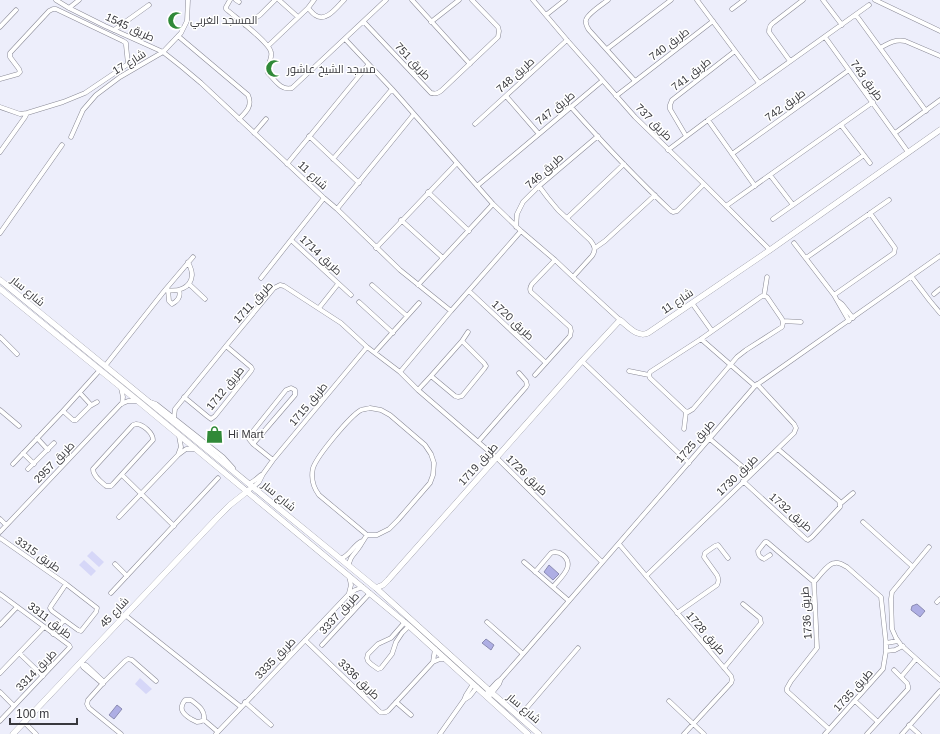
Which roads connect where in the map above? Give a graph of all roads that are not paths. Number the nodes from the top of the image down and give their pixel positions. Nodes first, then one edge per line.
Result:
1 (56, 0) edge
2 (79, 0) edge
3 (188, 0) edge
4 (230, 0) edge
5 (275, 0) edge
6 (279, 0) edge
7 (314, 0) edge
8 (344, 0) edge
9 (412, 0) edge
10 (459, 0) edge
11 (472, 0) edge
12 (533, 0) edge
13 (565, 0) edge
14 (608, 0) edge
15 (671, 0) edge
16 (697, 0) edge
17 (744, 0) edge
18 (803, 0) edge
19 (823, 0) edge
20 (875, 0) edge
21 (384, 1) edge
22 (149, 5) dead end
23 (869, 5) dead end
24 (69, 8) junction
25 (308, 8) junction
26 (732, 9) dead end
27 (16, 10) dead end
28 (546, 15) junction
29 (856, 15) junction
30 (298, 17) junction
31 (0, 19) edge
32 (713, 21) junction
33 (364, 22) junction
34 (432, 22) junction
35 (4, 23) junction
36 (246, 25) junction
37 (842, 25) junction
38 (0, 27) edge
39 (114, 30) junction
40 (940, 30) edge
41 (178, 36) junction
42 (825, 37) junction
43 (345, 40) junction
44 (567, 40) junction
45 (268, 46) junction
46 (880, 48) junction
47 (607, 49) junction
48 (735, 50) junction
49 (163, 52) junction
50 (940, 56) edge
51 (790, 61) junction
52 (470, 64) junction
53 (368, 65) junction
54 (849, 70) junction
55 (0, 79) edge
56 (602, 81) junction
57 (635, 81) junction
58 (759, 84) junction
59 (392, 89) junction
60 (506, 96) junction
61 (616, 96) junction
62 (940, 100) edge
63 (873, 102) junction
64 (0, 107) edge
65 (572, 107) junction
66 (926, 111) junction
67 (27, 113) junction
68 (414, 114) junction
69 (239, 119) junction
70 (266, 119) dead end
71 (708, 120) junction
72 (475, 124) dead end
73 (841, 125) junction
74 (940, 130) edge
75 (254, 133) junction
76 (895, 133) junction
77 (539, 134) junction
78 (309, 136) junction
79 (598, 136) junction
80 (686, 136) junction
81 (71, 137) dead end
82 (62, 145) dead end
83 (668, 150) junction
84 (0, 152) edge
85 (908, 152) junction
86 (732, 154) junction
87 (864, 155) junction
88 (333, 159) junction
89 (457, 163) junction
90 (870, 163) dead end
91 (287, 164) junction
92 (624, 164) junction
93 (770, 175) junction
94 (359, 183) junction
95 (704, 184) junction
96 (477, 186) junction
97 (539, 186) junction
98 (755, 186) junction
99 (428, 192) junction
100 (655, 196) junction
101 (324, 198) junction
102 (889, 200) dead end
103 (493, 204) junction
104 (793, 205) junction
105 (726, 206) junction
106 (337, 209) junction
107 (870, 213) junction
108 (567, 218) junction
109 (401, 220) junction
110 (773, 220) dead end
111 (516, 227) junction
112 (468, 231) junction
113 (521, 231) junction
114 (0, 233) edge
115 (291, 240) junction
116 (794, 243) dead end
117 (376, 248) junction
118 (595, 248) junction
119 (770, 250) junction
120 (940, 256) edge
121 (193, 257) dead end
122 (443, 258) junction
123 (806, 258) junction
124 (555, 260) junction
125 (188, 262) junction
126 (912, 276) junction
127 (573, 277) junction
128 (768, 277) dead end
129 (261, 278) dead end
130 (1, 284) edge
131 (189, 284) junction
132 (338, 284) junction
133 (372, 285) dead end
134 (418, 285) junction
135 (940, 289) edge
136 (167, 290) junction
137 (179, 290) junction
138 (469, 291) junction
139 (934, 294) dead end
140 (351, 295) dead end
141 (834, 295) junction
142 (764, 296) junction
143 (205, 299) dead end
144 (359, 302) dead end
145 (419, 303) dead end
146 (692, 303) junction
147 (319, 308) junction
148 (451, 311) junction
149 (940, 313) edge
150 (407, 316) junction
151 (851, 319) junction
152 (620, 320) junction
153 (783, 321) junction
154 (801, 322) dead end
155 (712, 331) junction
156 (393, 332) junction
157 (468, 332) dead end
158 (0, 337) edge
159 (701, 339) junction
160 (462, 341) junction
161 (226, 346) junction
162 (367, 347) junction
163 (375, 352) junction
164 (17, 354) dead end
165 (582, 361) junction
166 (546, 363) junction
167 (731, 365) junction
168 (105, 366) junction
169 (99, 371) junction
170 (629, 371) dead end
171 (400, 372) junction
172 (519, 373) dead end
173 (535, 375) dead end
174 (649, 375) junction
175 (431, 376) junction
176 (756, 385) junction
177 (121, 388) junction
178 (418, 390) junction
179 (80, 393) junction
180 (184, 397) junction
181 (97, 402) dead end
182 (138, 402) junction
183 (149, 402) junction
184 (122, 404) junction
185 (91, 405) junction
186 (174, 409) junction
187 (0, 410) edge
188 (63, 411) junction
189 (166, 411) junction
190 (686, 412) junction
191 (174, 418) junction
192 (19, 426) dead end
193 (684, 429) dead end
194 (179, 436) junction
195 (37, 438) junction
196 (710, 439) junction
197 (478, 442) junction
198 (54, 443) dead end
199 (253, 444) junction
200 (195, 449) junction
201 (778, 449) junction
202 (48, 450) junction
203 (23, 453) junction
204 (178, 455) junction
205 (496, 458) junction
206 (273, 460) junction
207 (689, 463) junction
208 (13, 464) dead end
209 (34, 464) junction
210 (28, 469) dead end
211 (236, 474) junction
212 (751, 474) junction
213 (122, 475) junction
214 (218, 478) dead end
215 (743, 482) junction
216 (251, 485) junction
217 (245, 490) junction
218 (854, 492) dead end
219 (140, 494) junction
220 (840, 504) junction
221 (118, 517) dead end
222 (0, 519) edge
223 (863, 522) dead end
224 (6, 525) junction
225 (174, 526) junction
226 (0, 532) edge
227 (367, 535) junction
228 (0, 538) edge
229 (362, 541) junction
230 (619, 544) junction
231 (929, 547) dead end
232 (770, 555) dead end
233 (728, 558) dead end
234 (340, 559) junction
235 (524, 562) dead end
236 (602, 562) junction
237 (115, 564) dead end
238 (349, 566) junction
239 (912, 566) junction
240 (535, 572) junction
241 (349, 575) junction
242 (127, 576) junction
243 (646, 576) junction
244 (388, 580) junction
245 (814, 582) junction
246 (66, 584) junction
247 (363, 587) junction
248 (553, 587) junction
249 (376, 588) junction
250 (111, 593) dead end
251 (370, 593) junction
252 (0, 594) edge
253 (348, 595) junction
254 (384, 596) junction
255 (569, 601) junction
256 (743, 604) dead end
257 (17, 607) junction
258 (677, 613) junction
259 (125, 614) junction
260 (64, 620) junction
261 (487, 622) dead end
262 (407, 624) junction
263 (0, 626) edge
264 (44, 627) junction
265 (53, 634) junction
266 (305, 640) junction
267 (898, 641) junction
268 (886, 643) junction
269 (322, 645) dead end
270 (902, 646) junction
271 (69, 648) joint
272 (578, 648) dead end
273 (435, 649) junction
274 (886, 651) junction
275 (19, 653) junction
276 (523, 654) junction
277 (446, 658) junction
278 (916, 659) junction
279 (433, 662) junction
280 (82, 664) junction
281 (724, 668) junction
282 (894, 670) dead end
283 (0, 673) edge
284 (43, 676) junction
285 (901, 677) junction
286 (940, 680) edge
287 (156, 681) dead end
288 (104, 683) junction
289 (475, 686) junction
290 (940, 691) edge
291 (0, 692) edge
292 (488, 694) junction
293 (669, 701) dead end
294 (855, 701) junction
295 (245, 702) junction
296 (396, 702) junction
297 (14, 706) junction
298 (241, 707) junction
299 (411, 715) dead end
300 (519, 717) junction
301 (204, 720) junction
302 (0, 721) edge
303 (24, 722) junction
304 (878, 722) junction
305 (693, 724) junction
306 (909, 725) junction
307 (271, 726) dead end
308 (830, 729) junction
309 (217, 733) edge
310 (13, 734) edge
311 (36, 734) edge
312 (121, 734) edge
313 (440, 734) edge
314 (528, 734) edge
315 (539, 734) edge
316 (684, 734) edge
317 (704, 734) edge
318 (825, 734) edge
319 (867, 734) edge
320 (902, 734) edge
321 (919, 734) edge

1 - 24 street, طريق 1545
2 - 24 street
3 - 41 street, شارع 17
4 - 36 street
5 - 36 street
6 - 30 street
7 - 25 street
8 - 25 street
9 - 34 street
10 - 34 street
11 - 52 street, طريق 751
12 - 28 street, طريق 737
13 - 28 street
14 - 47 street
15 - 47 street
16 - 32 street
17 - 26 street
18 - 51 street
19 - 37 street
20 - 40 street
21 - 33 street
22 - 39 street
23 - 29 street
24 - 39 street, طريق 1545
25 - 30 street
27 - 35 street
28 - 44 street, طريق 737
29 - 37 street
29 - 46 street
30 - 45 street
31 - 35 street
32 - 48 street
32 - 57 street, طريق 740
33 - 43 street
33 - 52 street, طريق 751
34 - 52 street
35 - 38 street
36 - 45 street
37 - 42 street
39 - 49 street, طريق 1545
41 - 49 street, شارع 17
41 - 69 street
42 - 51 street
42 - 54 street, طريق 743
43 - 45 street
43 - 53 street, شارع 11
44 - 56 street, طريق 737
44 - 60 street, طريق 748
46 - 50 street
46 - 66 street
47 - 57 street
48 - 58 street
48 - 80 street, طريق 741
49 - 69 street, شارع 11
49 - 81 street, شارع 17
51 - 58 street
53 - 59 street, شارع 11
53 - 78 street
54 - 63 street, طريق 743
54 - 86 street, طريق 742
55 - 67 street
56 - 61 street, طريق 737
56 - 65 street, طريق 747
57 - 61 street, طريق 740
58 - 71 street
59 - 68 street, شارع 11
59 - 88 street
60 - 72 street, طريق 748
60 - 77 street, طريق 747
61 - 83 street, طريق 737
62 - 66 street
63 - 73 street
63 - 76 street, طريق 743
64 - 67 street
65 - 77 street, طريق 747
65 - 79 street
66 - 76 street
67 - 84 street
68 - 89 street, شارع 11
68 - 94 street
69 - 75 street, شارع 11
70 - 75 street
71 - 80 street
71 - 86 street
73 - 87 street
73 - 93 street
74 - 85 street, شارع 11
75 - 91 street, شارع 11
76 - 85 street, طريق 743
77 - 96 street
78 - 88 street
78 - 91 street
79 - 92 street
79 - 97 street, طريق 746
80 - 83 street
82 - 114 street
83 - 95 street, طريق 737
85 - 119 street, شارع 11
86 - 98 street
87 - 90 street
87 - 104 street
88 - 94 street
89 - 96 street, شارع 11
89 - 99 street
91 - 101 street, شارع 11
92 - 100 street
92 - 108 street
93 - 98 street
93 - 104 street
94 - 106 street
95 - 100 street
95 - 105 street, طريق 737
96 - 103 street, شارع 11
97 - 108 street
97 - 111 street, طريق 746
98 - 105 street
99 - 109 street
99 - 112 street
100 - 118 street
101 - 106 street, شارع 11
101 - 115 street, طريق 1714
102 - 107 street
103 - 111 street, شارع 11
103 - 112 street
104 - 110 street
105 - 119 street, طريق 737
106 - 117 street, شارع 11
107 - 123 street
107 - 141 street
108 - 118 street
109 - 117 street
109 - 122 street
111 - 113 street, شارع 11
112 - 122 street
113 - 124 street, شارع 11
113 - 138 street
115 - 129 street, طريق 1714
115 - 132 street, طريق 1714
116 - 123 street
117 - 134 street, شارع 11
118 - 127 street
119 - 146 street, شارع 11
120 - 126 street, طريق 1725
121 - 125 street
122 - 134 street
123 - 141 street
124 - 127 street, شارع 11
124 - 166 street
125 - 131 street
125 - 136 street
126 - 149 street
126 - 151 street, طريق 1725
127 - 152 street, شارع 11
128 - 142 street
130 - 168 street, شارع سار
130 - 169 street, شارع سار
131 - 137 street
131 - 143 street
132 - 140 street, طريق 1714
132 - 147 street, طريق 1714
133 - 150 street
134 - 148 street, شارع 11
135 - 139 street
136 - 137 street
136 - 137 street
136 - 168 street
138 - 148 street
138 - 166 street, طريق 1720
141 - 151 street
142 - 153 street
142 - 155 street
144 - 156 street
145 - 150 street
146 - 152 street, شارع 11
146 - 155 street
147 - 161 street, طريق 1711
147 - 162 street, طريق 1711
148 - 171 street
150 - 156 street
151 - 176 street, طريق 1725
152 - 165 street, طريق 1719
153 - 154 street
153 - 167 street
155 - 159 street
156 - 163 street
157 - 160 street
158 - 164 street
159 - 167 street
159 - 174 street
160 - 175 street
160 - 175 street
161 - 180 street, طريق 1711
161 - 180 street, طريق 1712
162 - 163 street, طريق 1711
162 - 206 street, طريق 1715
163 - 171 street, طريق 1711
165 - 205 street, طريق 1719
165 - 207 street
166 - 173 street
167 - 176 street
167 - 190 street
168 - 183 street, شارع سار
169 - 177 street, شارع سار
169 - 179 street
170 - 174 street
171 - 178 street, طريق 1726
172 - 197 street
174 - 190 street
175 - 178 street
176 - 196 street, طريق 1725
176 - 201 street, طريق 1730
177 - 182 street, شارع سار
177 - 184 street
178 - 197 street, طريق 1726
179 - 185 street
179 - 188 street
180 - 186 street, طريق 1711
181 - 185 street
182 - 184 street
182 - 194 street, شارع سار
183 - 189 street
183 - 211 street, شارع سار
184 - 224 street, طريق 2957
185 - 188 street
186 - 189 street
186 - 191 street
187 - 192 street
188 - 195 street
189 - 191 street
190 - 193 street
191 - 211 street
194 - 200 street, شارع سار
194 - 204 street
195 - 202 street
195 - 203 street
196 - 207 street, طريق 1725
196 - 212 street
197 - 205 street, طريق 1726
198 - 202 street
199 - 199 street
199 - 206 street
200 - 204 street
200 - 217 street, شارع سار
201 - 212 street, طريق 1730
201 - 220 street
202 - 209 street
203 - 208 street
203 - 209 street
204 - 219 street
205 - 236 street, طريق 1726
205 - 244 street, طريق 1719
206 - 216 street, طريق 1715
207 - 230 street, طريق 1725
209 - 210 street
211 - 216 street, شارع سار
212 - 215 street, طريق 1730
213 - 213 street
213 - 219 street
214 - 225 street
215 - 220 street, طريق 1732
215 - 243 street, طريق 1730
216 - 217 street, شارع 45
216 - 234 street, شارع سار
217 - 241 street, شارع سار
217 - 259 street, شارع 45
218 - 220 street, طريق 1732
219 - 221 street
219 - 225 street
222 - 224 street
223 - 239 street
224 - 226 street, طريق 2957
225 - 242 street
227 - 227 street
227 - 229 street
228 - 246 street, طريق 3315
229 - 234 street
229 - 238 street
230 - 236 street, طريق 1725
230 - 243 street, طريق 1728
231 - 239 street
232 - 245 street, طريق 1736
233 - 258 street
234 - 238 street, شارع سار
235 - 240 street
236 - 255 street, طريق 1725
237 - 242 street
238 - 249 street, شارع سار
239 - 267 street
240 - 248 street
240 - 248 street
241 - 247 street, شارع سار
241 - 253 street
242 - 250 street
243 - 258 street, طريق 1728
244 - 249 street, طريق 1719
244 - 254 street, طريق 1719
245 - 268 street, طريق 1735
245 - 308 street, طريق 1736
246 - 260 street, طريق 3315
246 - 260 street, طريق 3315
247 - 251 street, شارع سار
247 - 253 street, طريق 3335
248 - 255 street
249 - 254 street, شارع سار
251 - 262 street, شارع سار
251 - 269 street, طريق 3337
252 - 257 street, طريق 3311
253 - 266 street, طريق 3335
254 - 292 street, شارع سار
255 - 276 street, طريق 1725
256 - 281 street, طريق 1728
257 - 263 street, طريق 3311
257 - 264 street, طريق 3311
258 - 281 street, طريق 1728
259 - 280 street, شارع 45
259 - 298 street
260 - 265 street
261 - 276 street
262 - 262 street
262 - 273 street, شارع سار
264 - 265 street, طريق 3311
264 - 275 street
265 - 271 street, طريق 3311
266 - 295 street, طريق 3335
266 - 296 street, طريق 3336
267 - 268 street
267 - 270 street
268 - 274 street, طريق 1735
270 - 274 street
270 - 278 street
271 - 284 street, طريق 3314
272 - 300 street
273 - 277 street, شارع سار
273 - 279 street
274 - 294 street, طريق 1735
275 - 283 street
275 - 284 street
276 - 292 street, طريق 1725
277 - 279 street
277 - 289 street, شارع سار
278 - 285 street
278 - 286 street
279 - 296 street, طريق 3336
280 - 288 street
280 - 303 street, شارع 45
281 - 305 street
282 - 285 street
284 - 297 street, طريق 3314
285 - 304 street
287 - 288 street
288 - 312 street
289 - 292 street, شارع سار
289 - 313 street
290 - 306 street
291 - 297 street
292 - 300 street, شارع سار
292 - 314 street, شارع سار
293 - 305 street
294 - 304 street
294 - 308 street, طريق 1735
295 - 298 street, طريق 3335
295 - 307 street
296 - 299 street
297 - 302 street, طريق 3314
298 - 309 street, طريق 3335
300 - 315 street, شارع سار
301 - 301 street
301 - 309 street
303 - 310 street, شارع 45
303 - 311 street
304 - 319 street
305 - 316 street
305 - 317 street
306 - 320 street
306 - 321 street
308 - 318 street, طريق 1735

